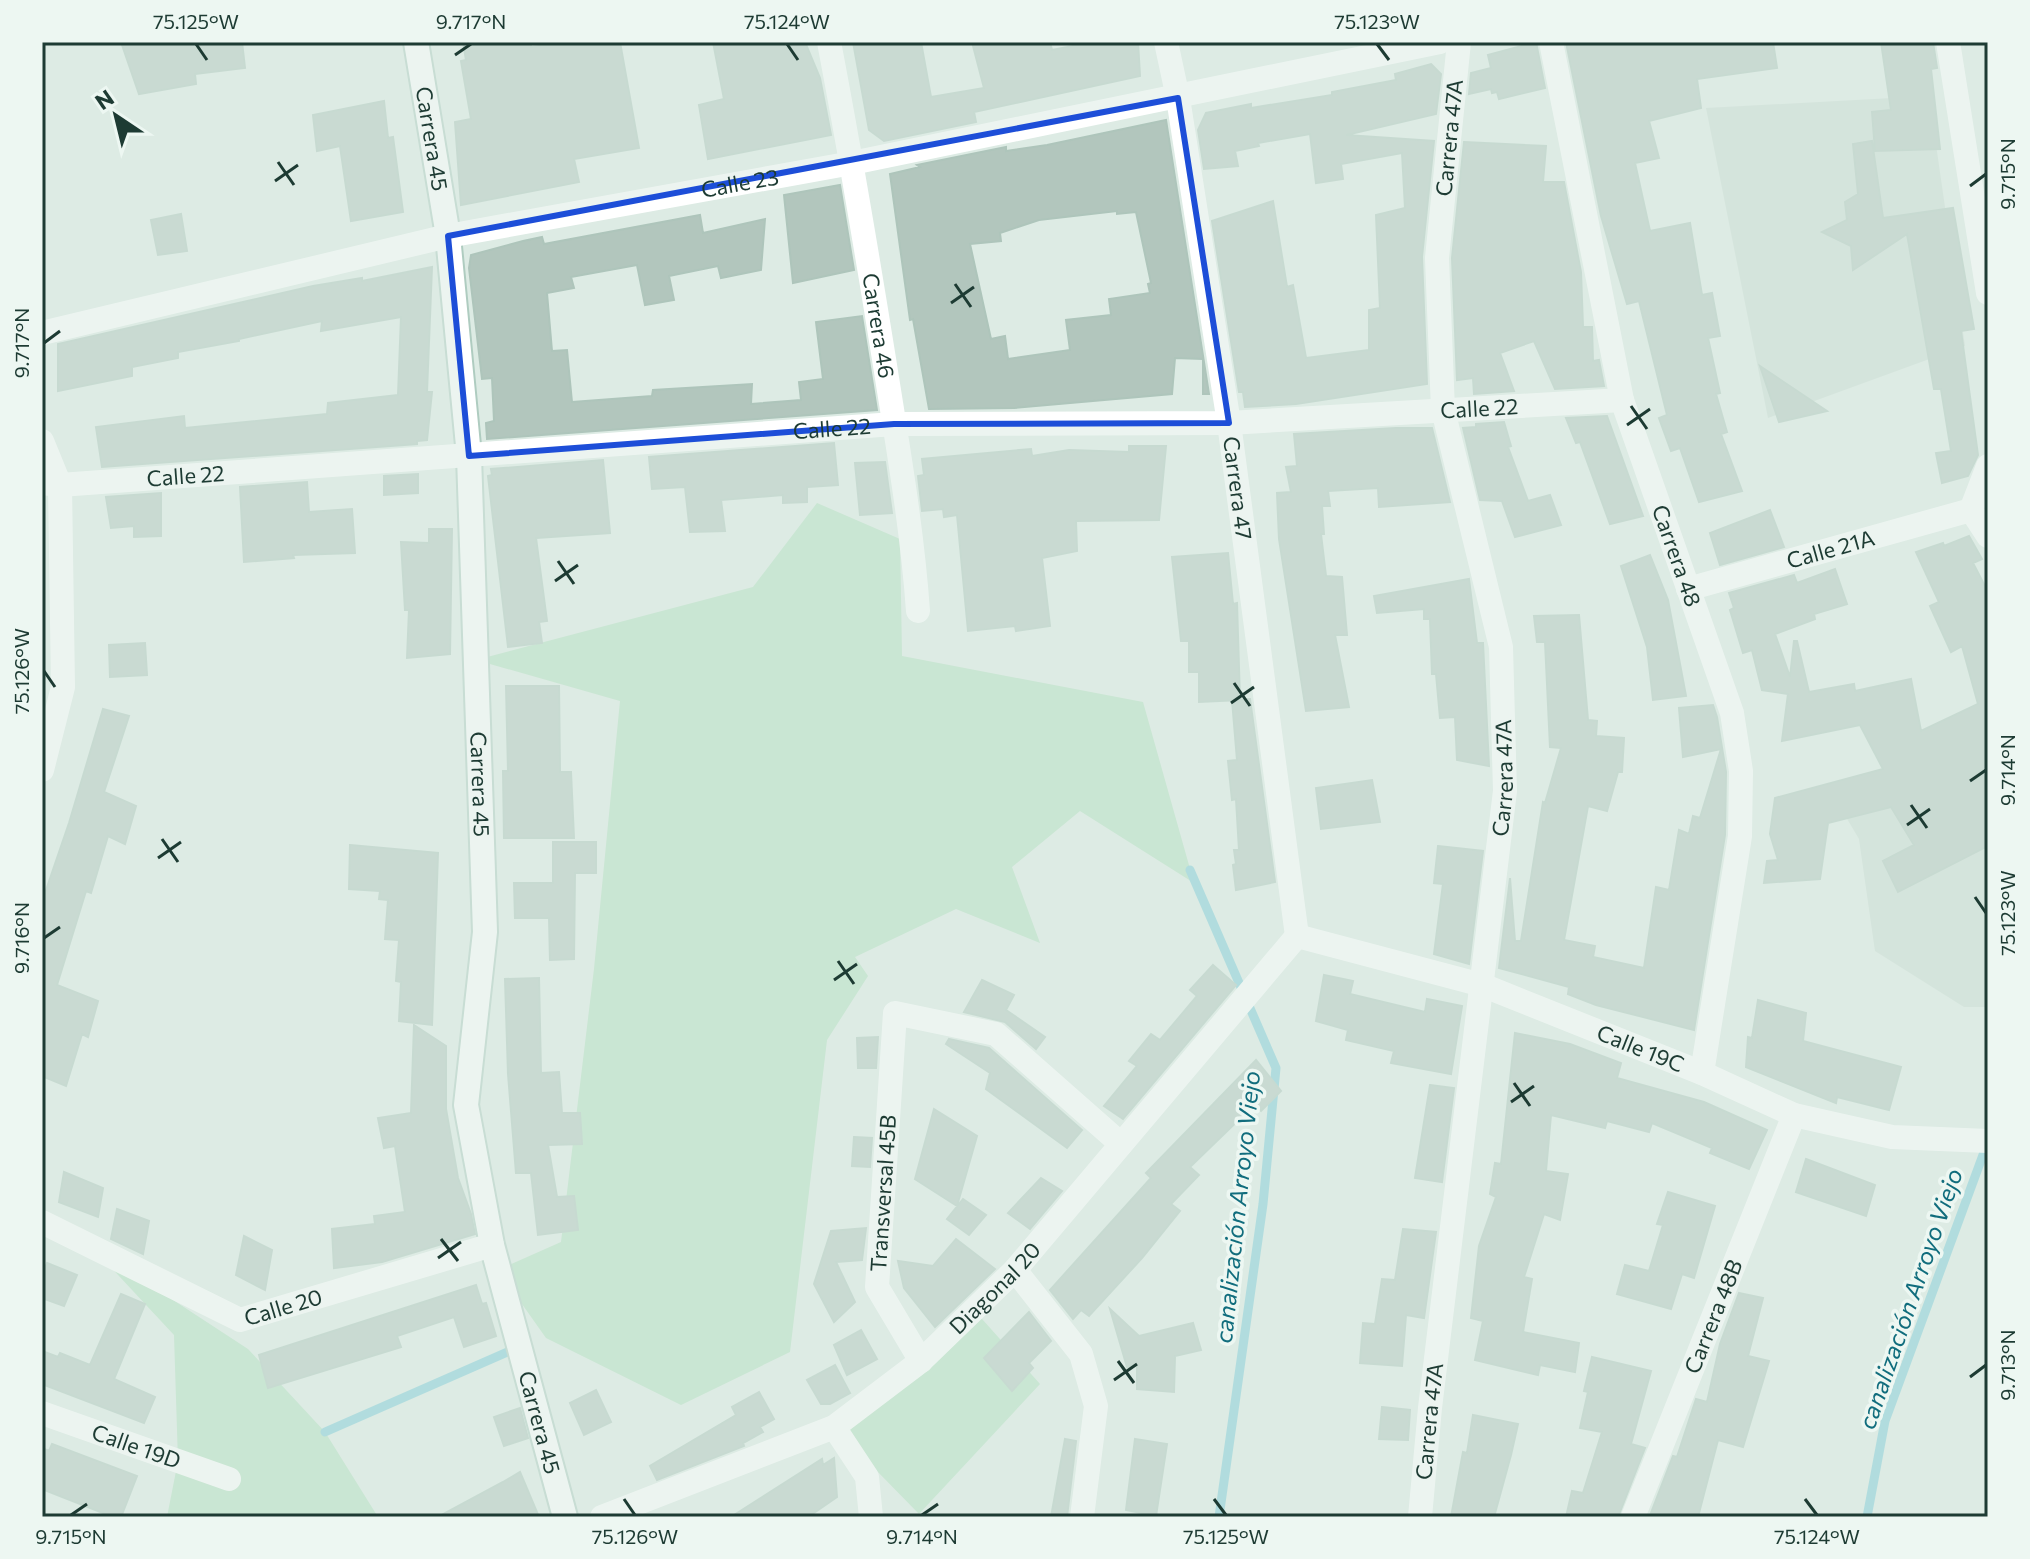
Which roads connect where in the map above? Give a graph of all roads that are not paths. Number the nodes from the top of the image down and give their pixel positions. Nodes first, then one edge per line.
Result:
1 (416, 42) edge
2 (829, 42) edge
3 (1166, 42) edge
4 (1440, 42) edge
5 (1459, 42) edge
6 (1551, 42) edge
7 (1948, 42) edge
8 (1178, 98) junction
9 (852, 163) junction
10 (448, 236) junction
11 (1988, 293) edge
12 (42, 333) edge
13 (1622, 400) junction
14 (1443, 410) junction
15 (1229, 423) junction
16 (894, 424) junction
17 (42, 441) edge
18 (469, 456) junction
19 (1988, 466) edge
20 (51, 484) edge
21 (1971, 510) junction
22 (1988, 536) edge
23 (1688, 589) junction
24 (918, 611) dead end
25 (42, 770) edge
26 (1297, 936) junction
27 (1482, 985) junction
28 (1702, 1073) junction
29 (1794, 1115) junction
30 (1988, 1141) edge
31 (1121, 1144) junction
32 (42, 1222) edge
33 (492, 1245) junction
34 (1015, 1270) junction
35 (921, 1361) junction
36 (42, 1413) edge
37 (834, 1427) junction
38 (229, 1479) dead end
39 (565, 1517) edge
40 (602, 1517) edge
41 (871, 1517) edge
42 (1082, 1517) edge
43 (1420, 1517) edge
44 (1633, 1517) edge

1 - 10 street, Carrera 45
2 - 9 street, Carrera 46
3 - 8 street, Carrera 47
4 - 8 street, Calle 23
5 - 14 street, Carrera 47A
6 - 13 street, Carrera 48
7 - 11 street
8 - 9 street, Calle 23
8 - 15 street, Carrera 47
9 - 10 street, Calle 23
9 - 16 street, Carrera 46
10 - 12 street, Calle 23
10 - 18 street, Carrera 45
13 - 14 street, Calle 22
13 - 23 street, Carrera 48
14 - 15 street, Calle 22
14 - 27 street, Carrera 47A
15 - 16 street, Calle 22
15 - 26 street, Carrera 47
16 - 18 street, Calle 22
16 - 24 street, Carrera 46
17 - 20 street
18 - 20 street, Calle 22
18 - 33 street, Carrera 45
19 - 21 street
20 - 25 street
21 - 22 street
21 - 23 street, Calle 21A
23 - 28 street, Carrera 48
26 - 27 street, Calle 19C
26 - 31 street, Diagonal 20
27 - 28 street, Calle 19C
27 - 43 street, Carrera 47A
28 - 29 street, Calle 19C
29 - 30 street, Calle 19C
29 - 44 street, Carrera 48B
31 - 34 street, Diagonal 20
31 - 35 street, Transversal 45B
32 - 33 street, Calle 20
33 - 39 street, Carrera 45
34 - 35 street, Diagonal 20
34 - 42 street
35 - 37 street, Diagonal 20
36 - 38 street, Calle 19D
37 - 40 street, Diagonal 20
37 - 41 street

